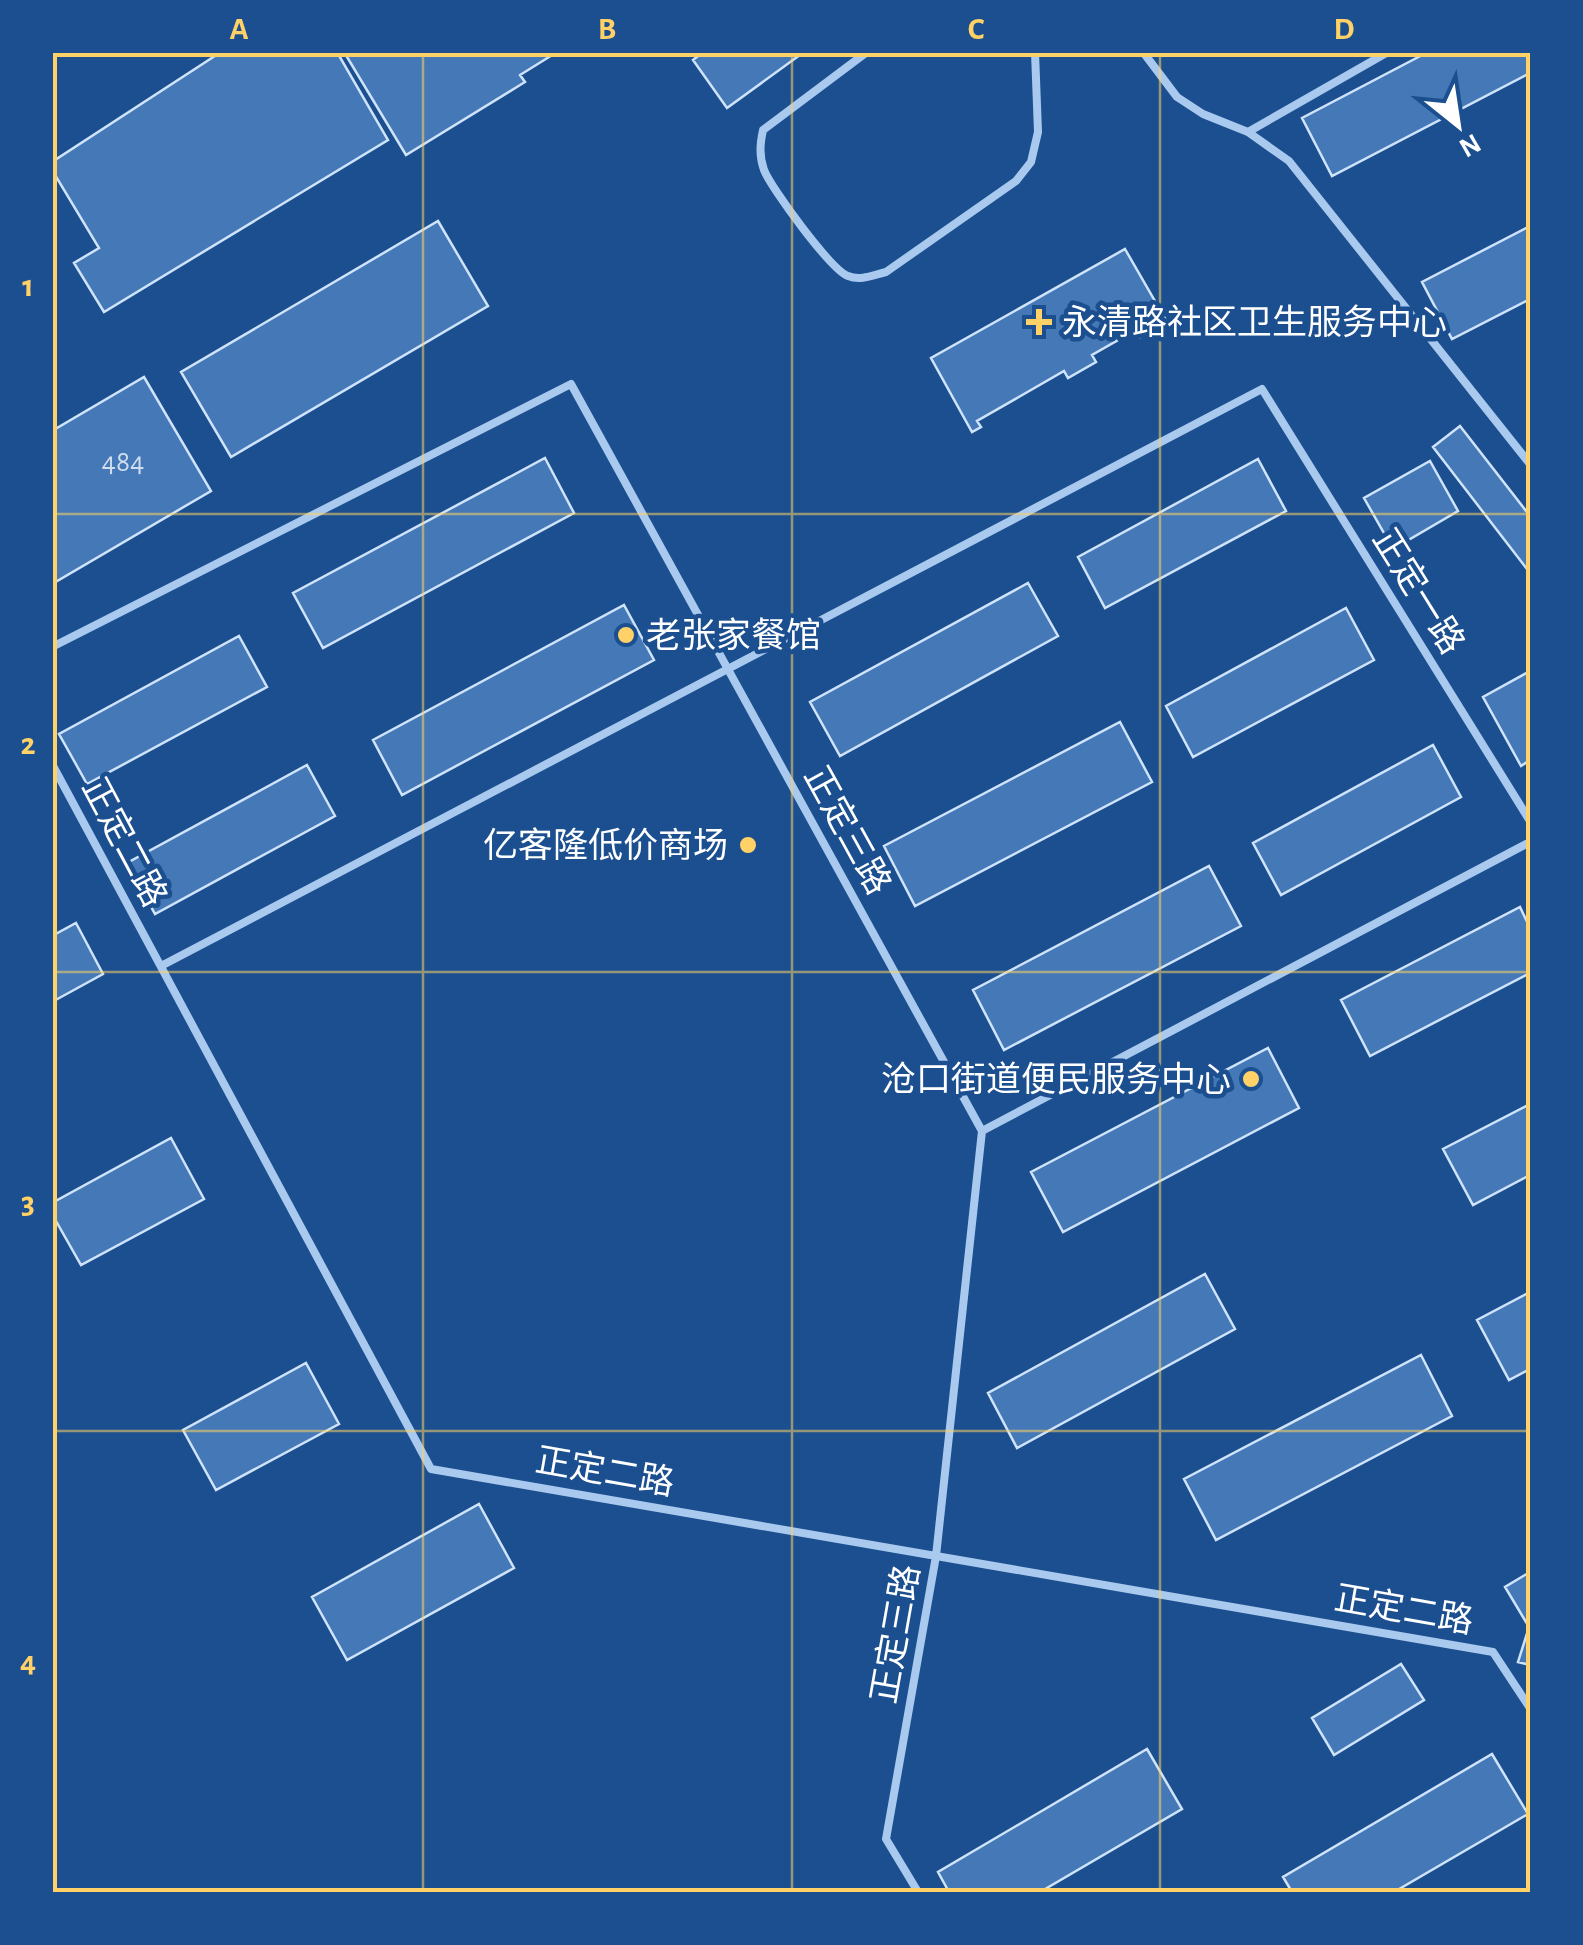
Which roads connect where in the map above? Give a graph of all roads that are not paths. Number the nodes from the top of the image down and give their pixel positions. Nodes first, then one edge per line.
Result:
1 (866, 52) edge
2 (1035, 52) edge
3 (1144, 52) edge
4 (1388, 52) edge
5 (1248, 132) junction
6 (1530, 464) edge
7 (52, 647) edge
8 (729, 671) junction
9 (52, 764) edge
10 (1530, 821) edge
11 (1530, 842) edge
12 (161, 966) junction
13 (982, 1131) junction
14 (936, 1556) junction
15 (1530, 1708) edge
16 (918, 1892) edge

1 - 2 lane
3 - 5 lane
4 - 5 lane
5 - 6 lane
7 - 8 lane, 正定三路
8 - 10 lane, 正定一路
8 - 12 lane
8 - 13 lane, 正定三路
9 - 12 lane, 正定二路
11 - 13 lane
12 - 14 lane, 正定二路
13 - 14 lane, 正定三路
14 - 15 lane, 正定二路
14 - 16 lane, 正定三路

